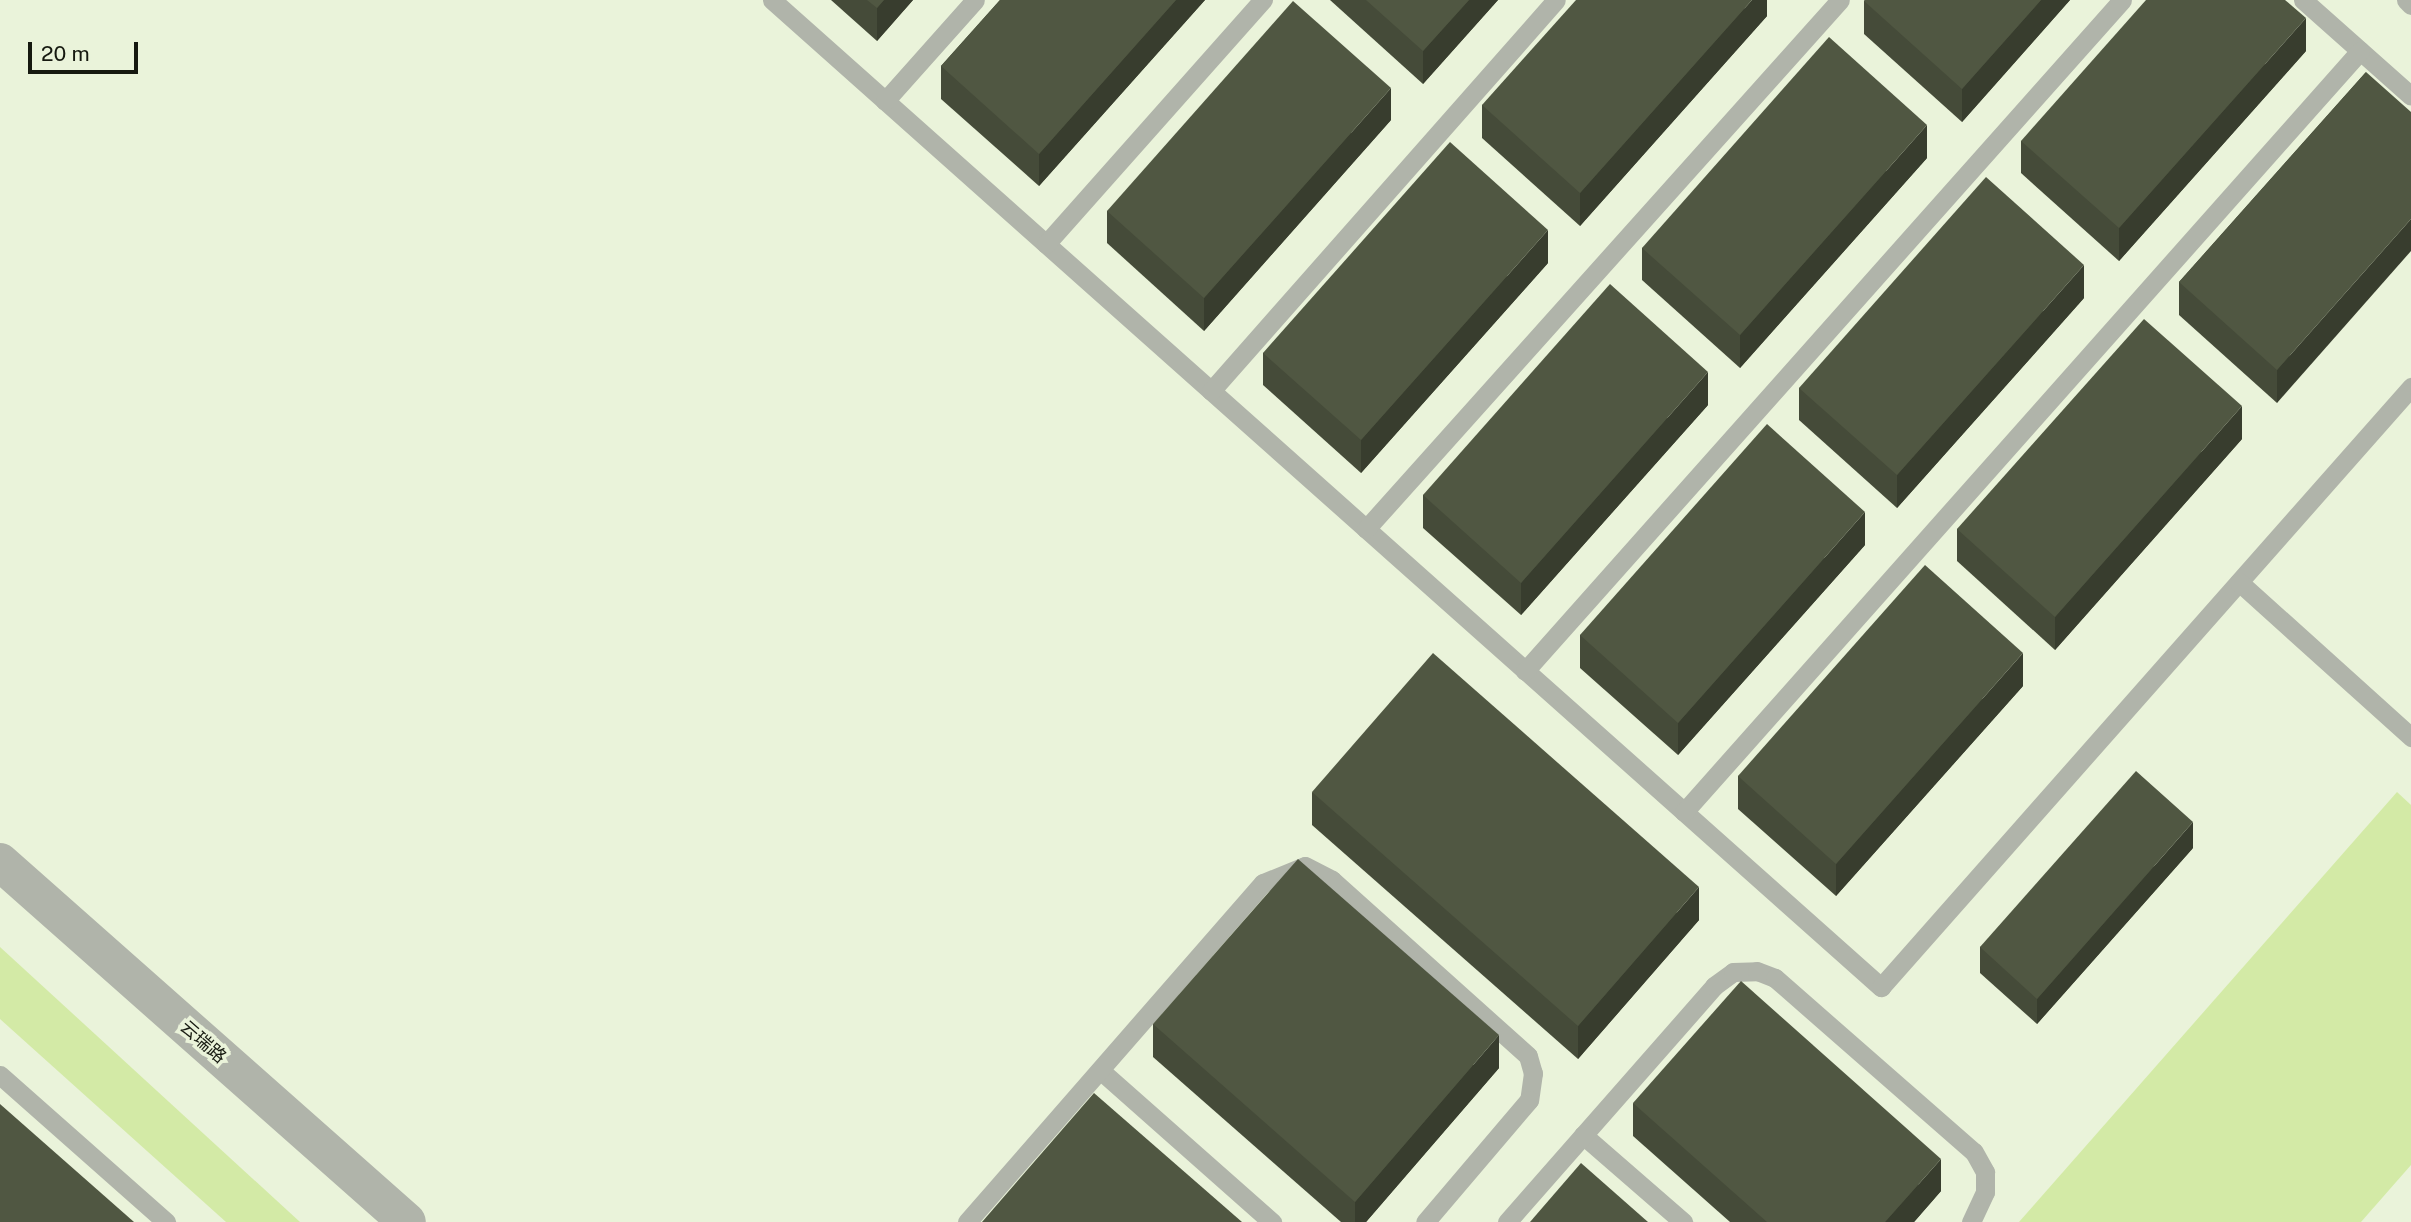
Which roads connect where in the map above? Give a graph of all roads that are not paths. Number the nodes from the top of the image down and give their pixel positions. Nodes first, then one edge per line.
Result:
1 (772, 0) edge
2 (975, 0) edge
3 (1263, 0) edge
4 (1556, 0) edge
5 (1840, 0) edge
6 (2122, 0) edge
7 (2303, 0) edge
8 (2406, 0) edge
9 (2411, 5) edge
10 (2360, 51) junction
11 (2411, 96) edge
12 (885, 101) junction
13 (1046, 244) junction
14 (2411, 387) edge
15 (1211, 391) junction
16 (1366, 529) junction
17 (2239, 582) junction
18 (1525, 671) junction
19 (2411, 737) edge
20 (1684, 812) junction
21 (0, 862) edge
22 (1100, 1070) junction
23 (0, 1075) edge
24 (1583, 1135) junction
25 (403, 1221) edge
26 (166, 1222) edge
27 (967, 1222) edge
28 (1272, 1222) edge
29 (1425, 1222) edge
30 (1507, 1222) edge
31 (1683, 1222) edge
32 (1971, 1222) edge

1 - 12 lane
2 - 12 lane
3 - 13 lane
4 - 15 lane
5 - 16 lane
6 - 18 lane
7 - 10 lane
8 - 9 lane
10 - 11 lane
10 - 20 lane
12 - 13 lane
13 - 15 lane
14 - 17 lane
15 - 16 lane
16 - 18 lane
17 - 19 lane
17 - 20 lane
18 - 20 lane
21 - 25 street, 云瑞路
22 - 27 lane
22 - 28 lane
22 - 29 lane
23 - 26 lane
24 - 30 lane
24 - 31 lane
24 - 32 lane

